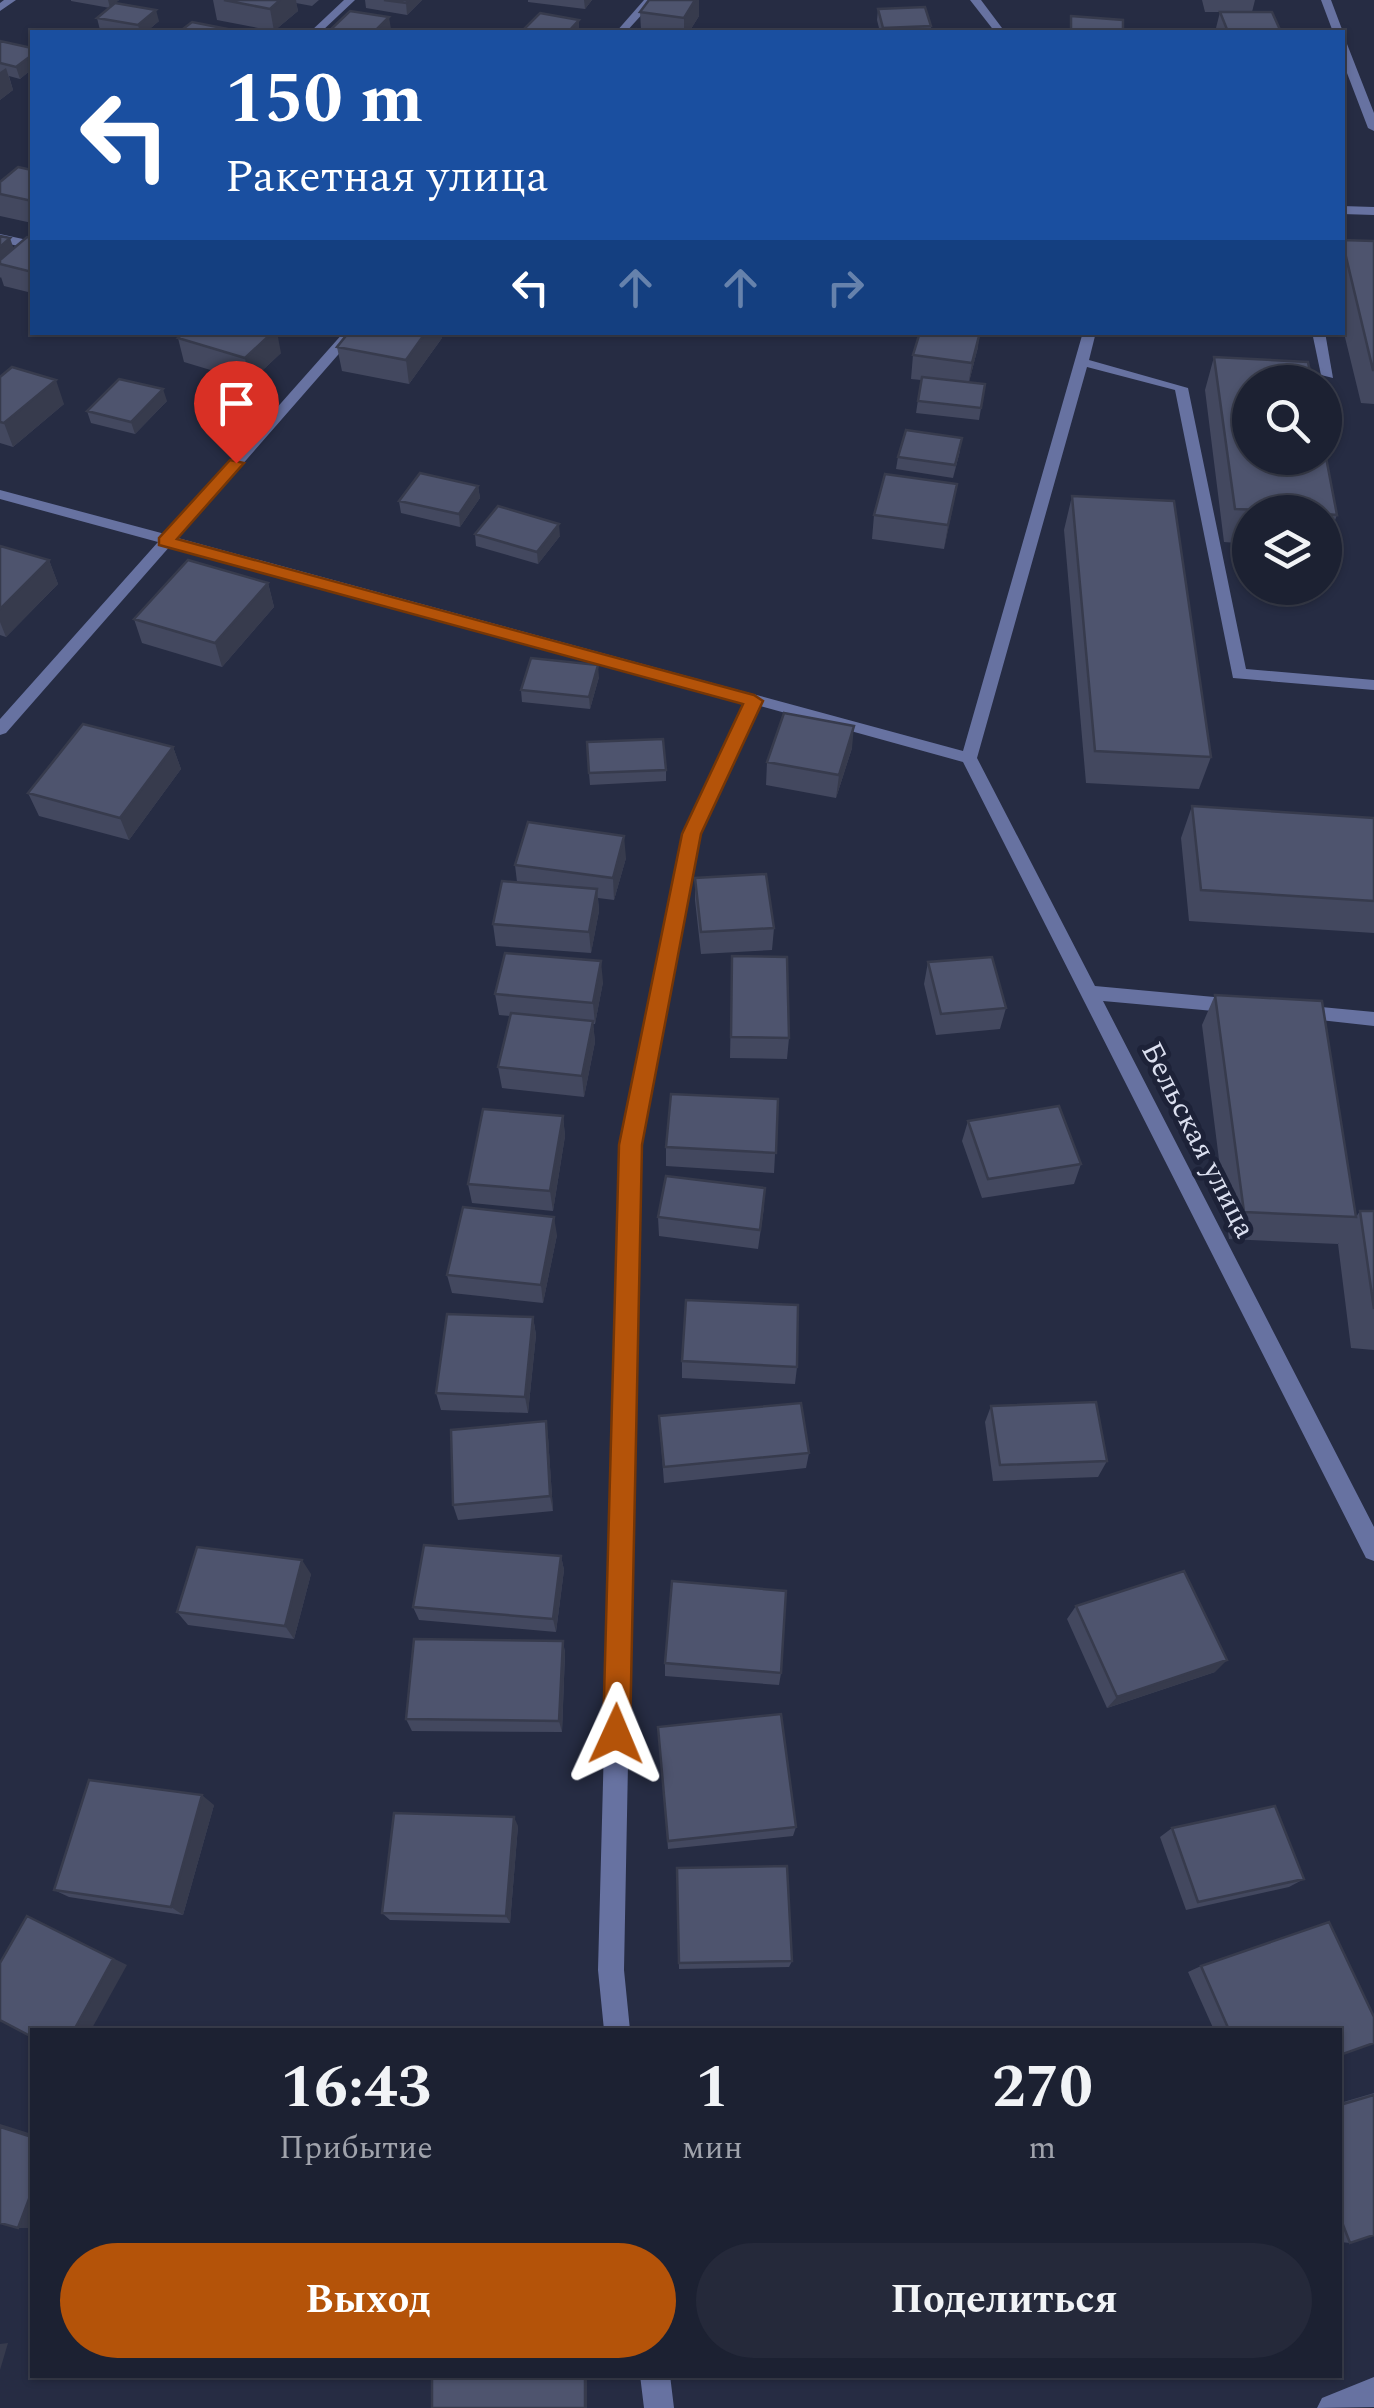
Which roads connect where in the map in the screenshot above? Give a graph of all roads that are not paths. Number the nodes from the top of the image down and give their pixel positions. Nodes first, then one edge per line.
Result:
1 (11, 0) edge
2 (350, 0) edge
3 (650, 0) edge
4 (976, 0) edge
5 (1326, 0) edge
6 (0, 8) edge
7 (317, 30) edge
8 (623, 30) edge
9 (998, 30) edge
10 (1337, 30) edge
11 (1345, 52) edge
12 (1374, 128) edge
13 (1345, 210) edge
14 (1374, 211) edge
15 (0, 238) edge
16 (30, 245) edge
17 (349, 335) edge
18 (1089, 335) edge
19 (1319, 335) edge
20 (1082, 362) junction
21 (1326, 365) edge
22 (0, 494) edge
23 (165, 541) junction
24 (1374, 684) edge
25 (754, 701) junction
26 (0, 729) edge
27 (969, 758) junction
28 (1089, 993) junction
29 (1374, 1019) edge
30 (1374, 1550) edge
31 (618, 2028) edge
32 (655, 2378) edge
33 (1374, 2392) edge
34 (658, 2408) edge
35 (1332, 2408) edge

1 - 6 street
2 - 7 street
3 - 8 street
4 - 9 street
5 - 10 street
11 - 12 street
13 - 14 street
15 - 16 street
17 - 23 street
18 - 20 street
19 - 21 street
20 - 24 street
20 - 27 street
22 - 23 street
23 - 25 street
23 - 26 street
25 - 27 street
25 - 31 street
27 - 28 street, Бельская улица
28 - 29 street
28 - 30 street, Бельская улица
32 - 34 street
33 - 35 street

